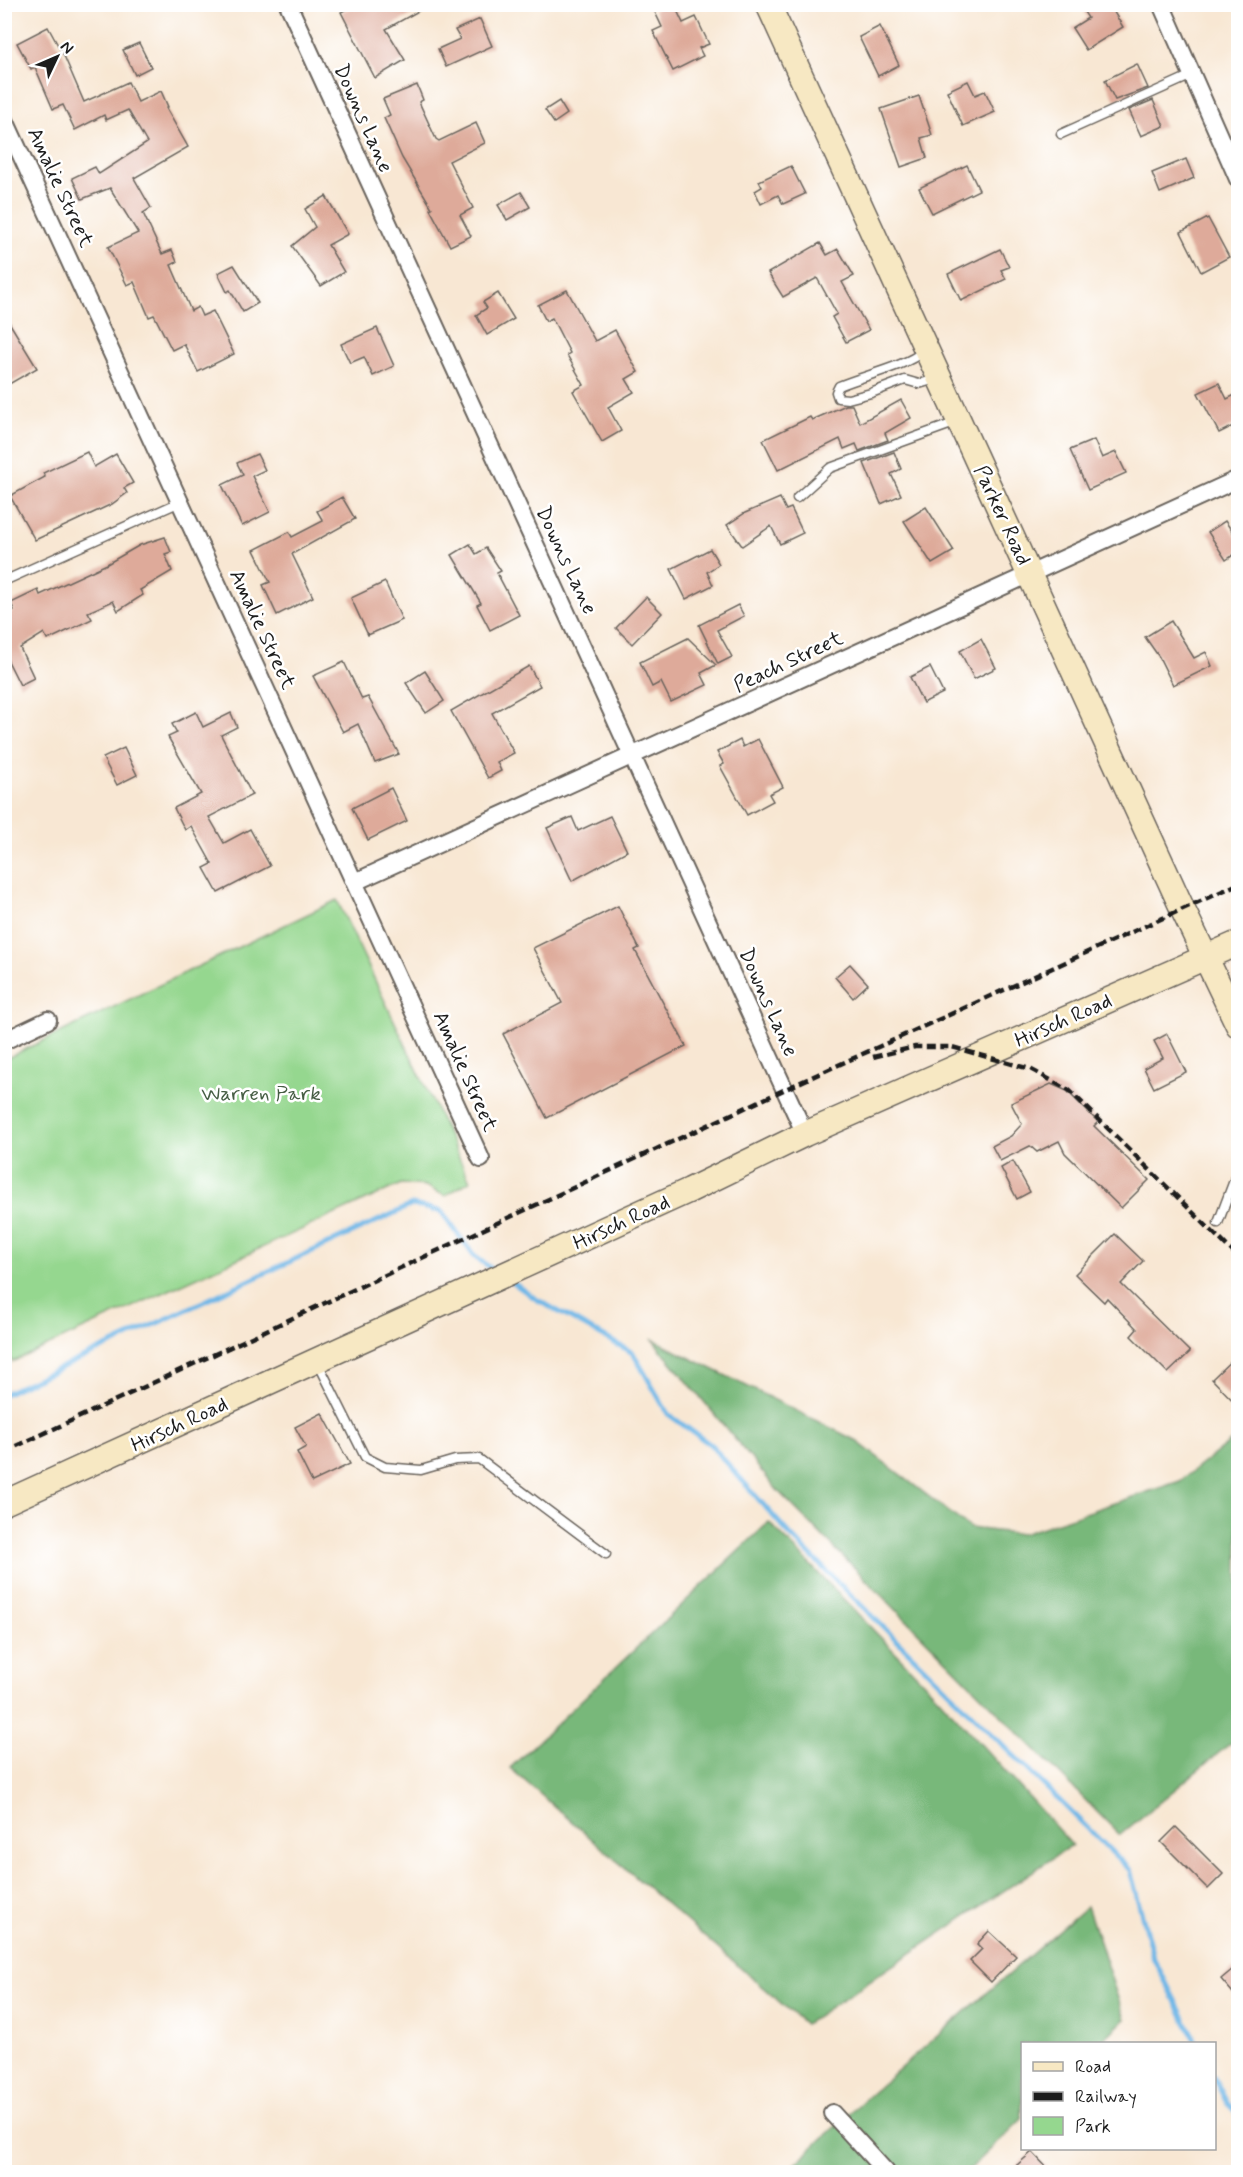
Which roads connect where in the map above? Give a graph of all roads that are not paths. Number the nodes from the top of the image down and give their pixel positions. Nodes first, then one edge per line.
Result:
1 (288, 4) edge
2 (768, 4) edge
3 (1161, 4) edge
4 (1192, 75) junction
5 (4, 118) edge
6 (1061, 134) dead end
7 (1239, 179) edge
8 (927, 348) junction
9 (940, 378) junction
10 (960, 420) junction
11 (1239, 479) edge
12 (797, 498) dead end
13 (180, 502) junction
14 (1031, 574) junction
15 (4, 581) edge
16 (633, 756) junction
17 (355, 882) junction
18 (1239, 943) edge
19 (1206, 957) junction
20 (48, 1020) dead end
21 (1239, 1025) edge
22 (4, 1041) edge
23 (805, 1134) junction
24 (481, 1159) dead end
25 (1239, 1170) edge
26 (1218, 1223) dead end
27 (317, 1361) junction
28 (4, 1503) edge
29 (606, 1554) dead end
30 (832, 2113) dead end
31 (886, 2172) edge

1 - 16 street, Downs Lane
2 - 8 main road, Parker Road
3 - 4 street
4 - 6 lane
4 - 7 street
5 - 13 street, Amalie Street
8 - 9 main road, Parker Road
8 - 9 lane
9 - 10 main road, Parker Road
10 - 12 lane
10 - 14 main road, Parker Road
11 - 14 street, Peach Street
13 - 15 lane
13 - 17 street, Amalie Street
14 - 16 street, Peach Street
14 - 19 main road, Parker Road
16 - 17 street, Peach Street
16 - 23 street, Downs Lane
17 - 24 street, Amalie Street
18 - 19 main road, Hirsch Road
19 - 21 main road, Parker Road
19 - 23 main road, Hirsch Road
20 - 22 street
23 - 27 main road, Hirsch Road
25 - 26 lane
27 - 28 main road, Hirsch Road
27 - 29 lane
30 - 31 street

